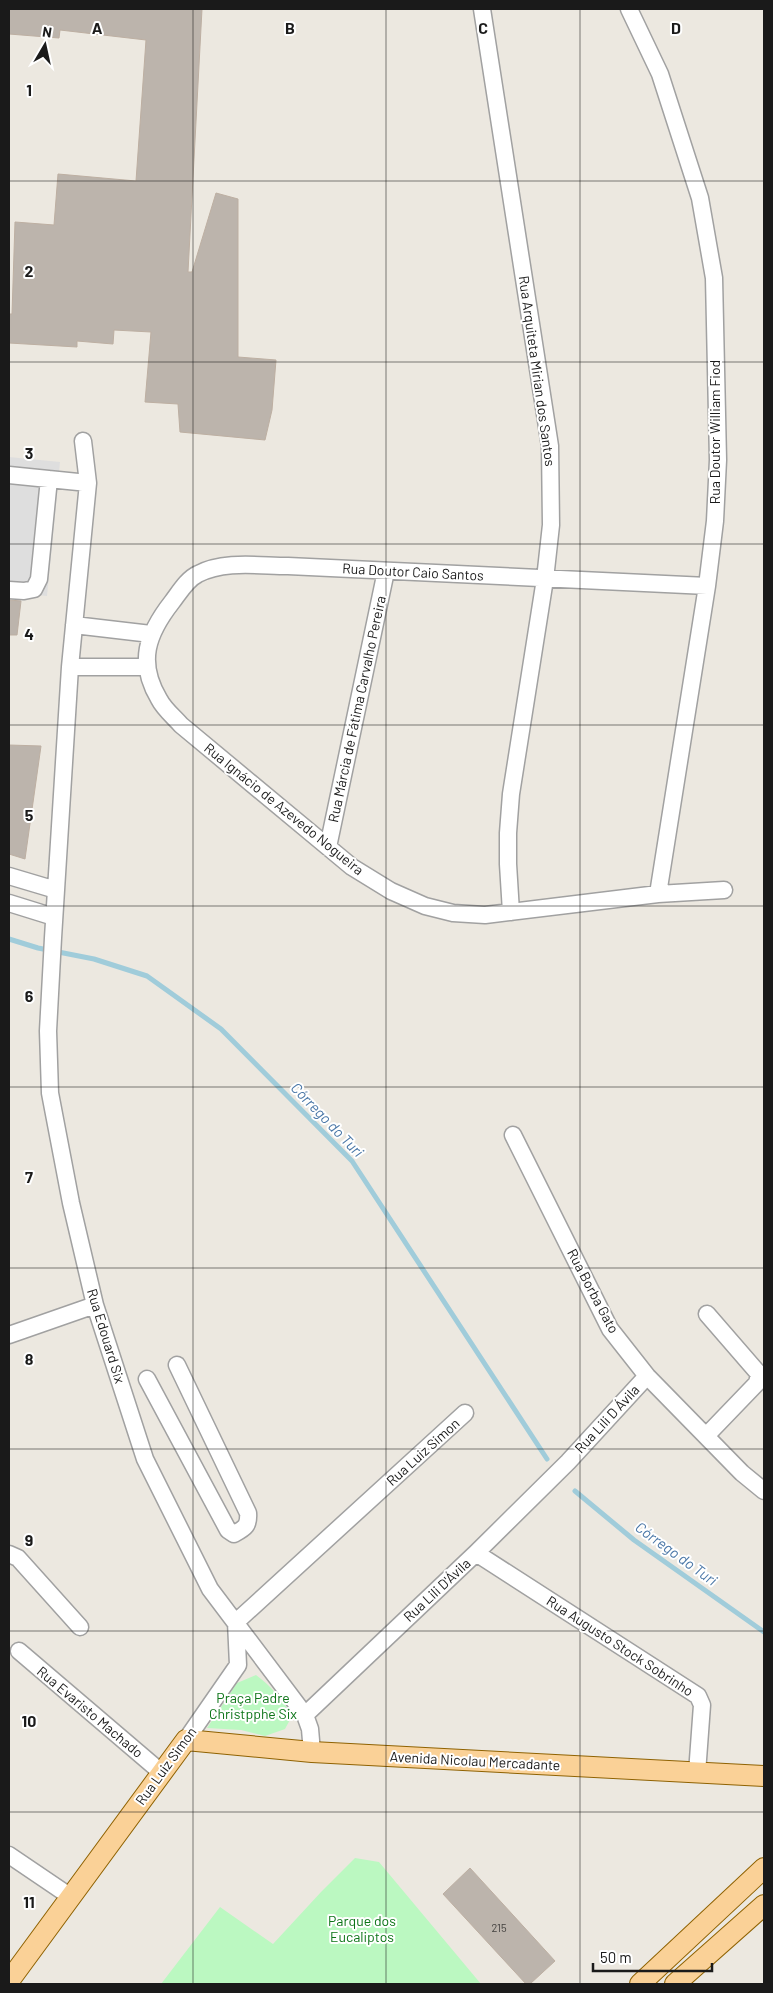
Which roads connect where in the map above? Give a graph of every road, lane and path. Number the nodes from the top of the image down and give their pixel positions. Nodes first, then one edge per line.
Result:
1 (482, 9) edge
2 (629, 9) edge
3 (83, 441) dead end
4 (9, 475) edge
5 (49, 479) junction
6 (88, 483) junction
7 (386, 571) junction
8 (545, 579) junction
9 (707, 586) junction
10 (9, 590) edge
11 (74, 625) junction
12 (150, 634) junction
13 (70, 667) junction
14 (146, 667) junction
15 (328, 847) junction
16 (9, 876) edge
17 (56, 890) junction
18 (724, 890) dead end
19 (658, 894) junction
20 (9, 903) edge
21 (511, 912) junction
22 (54, 917) junction
23 (514, 1135) dead end
24 (94, 1305) junction
25 (707, 1314) dead end
26 (9, 1335) edge
27 (177, 1365) dead end
28 (647, 1376) junction
29 (147, 1379) dead end
30 (465, 1414) dead end
31 (706, 1436) junction
32 (568, 1462) joint
33 (764, 1491) edge
34 (476, 1553) junction
35 (9, 1554) edge
36 (236, 1622) junction
37 (80, 1626) dead end
38 (19, 1651) dead end
39 (238, 1665) junction
40 (268, 1666) junction
41 (305, 1715) junction
42 (186, 1740) junction
43 (312, 1752) junction
44 (162, 1772) junction
45 (697, 1773) junction
46 (764, 1776) edge
47 (9, 1854) edge
48 (764, 1868) edge
49 (71, 1897) junction
50 (764, 1905) edge
51 (9, 1981) edge
52 (640, 1984) edge
53 (675, 1984) edge

1 - 8 street, Rua Arquiteta Mirian dos Santos
2 - 9 street, Rua Doutor William Fiod
3 - 6 street, Rua Edouard Six
4 - 5 street
5 - 6 street
5 - 10 street
6 - 11 street, Rua Edouard Six
7 - 8 street, Rua Doutor Caio Santos
7 - 12 street, Rua Doutor Caio Santos
7 - 15 street, Rua Márcia de Fátima Carvalho Pereira
8 - 9 street, Rua Doutor Caio Santos
8 - 21 street, Rua Arquiteta Mirian dos Santos
9 - 19 street, Rua Doutor William Fiod
11 - 12 street
11 - 13 street, Rua Edouard Six
12 - 14 street, Rua Ignácio de Azevedo Nogueira
13 - 14 street
13 - 17 street, Rua Edouard Six
14 - 15 street, Rua Ignácio de Azevedo Nogueira
15 - 21 street, Rua Ignácio de Azevedo Nogueira
16 - 17 street
17 - 22 street, Rua Edouard Six
18 - 19 street, Rua Ignácio de Azevedo Nogueira
19 - 21 street, Rua Ignácio de Azevedo Nogueira
20 - 22 street
22 - 24 street, Rua Edouard Six
23 - 28 street, Rua Borba Gato
24 - 26 street
24 - 36 street, Rua Edouard Six
25 - 31 street
27 - 29 street
28 - 31 street, Rua Borba Gato
28 - 32 street, Rua Lili D Ávila
30 - 36 street, Rua Luiz Simon
31 - 33 street, Rua Borba Gato
32 - 34 street, Rua Lili D'Ávila
34 - 41 street, Rua Lili D'Ávila
34 - 45 street, Rua Augusto Stock Sobrinho
35 - 37 street
36 - 39 street
36 - 40 street, Rua Edouard Six
38 - 44 street, Rua Evaristo Machado
39 - 40 street
39 - 42 street, Rua Luiz Simon
40 - 41 street, Rua Edouard Six
41 - 43 street
42 - 43 main road, Avenida Nicolau Mercadante
42 - 44 main road, Rua Luiz Simon
43 - 45 main road, Avenida Nicolau Mercadante
44 - 49 main road, Rua Luiz Simon
45 - 46 main road, Avenida Nicolau Mercadante
47 - 49 street
48 - 52 main road
49 - 51 main road, Rua Luiz Simon
50 - 53 main road

